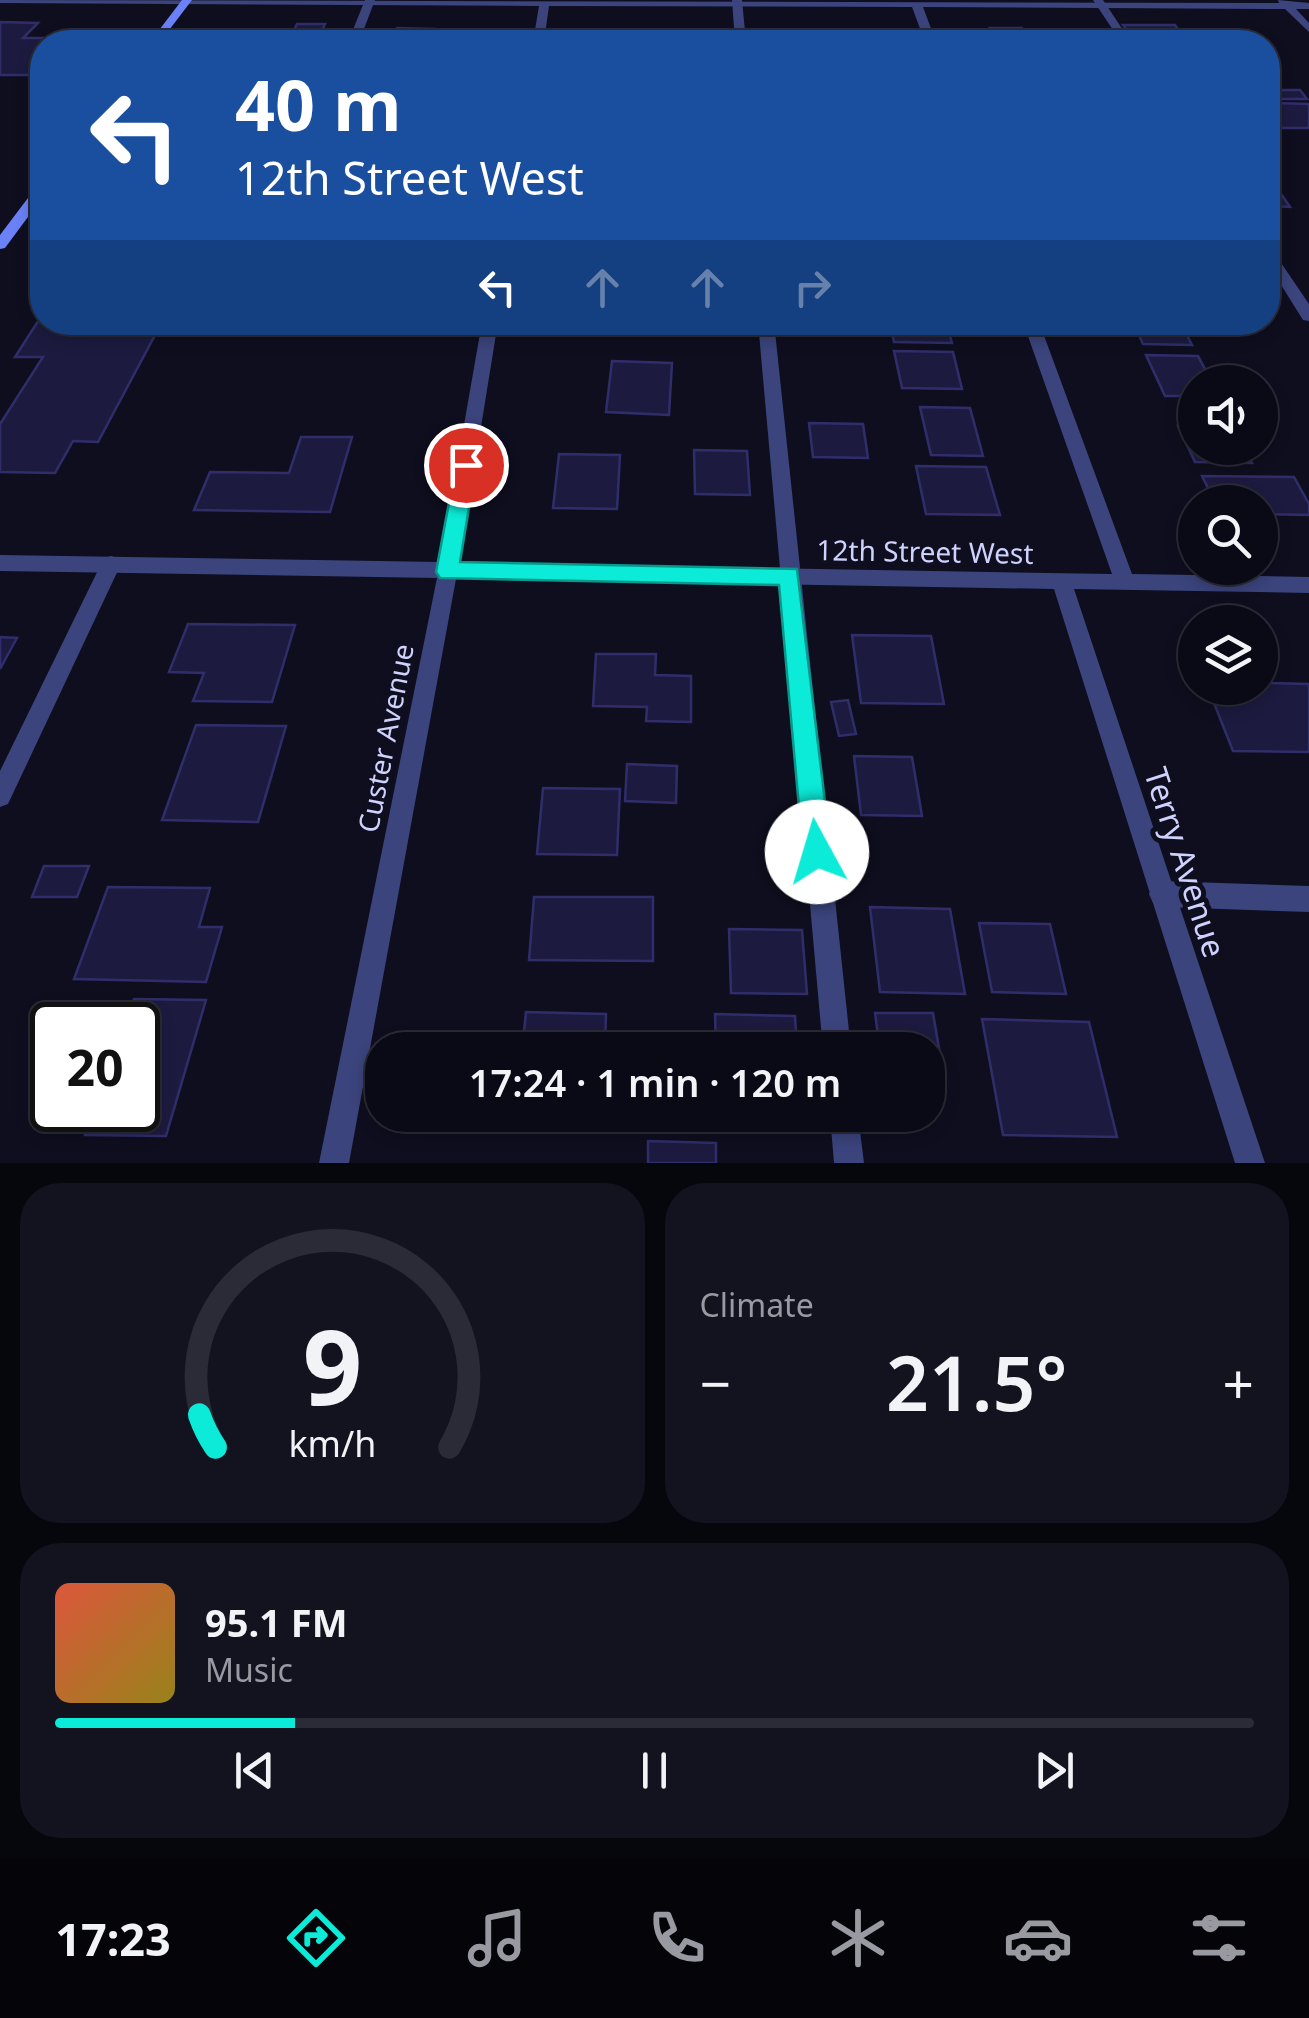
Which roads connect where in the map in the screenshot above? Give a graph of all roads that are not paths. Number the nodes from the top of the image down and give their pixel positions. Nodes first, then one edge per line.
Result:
1 (0, 0) edge
2 (14, 0) edge
3 (187, 1) edge
4 (369, 1) edge
5 (545, 1) edge
6 (738, 2) edge
7 (915, 2) edge
8 (1099, 2) edge
9 (1284, 3) edge
10 (1309, 6) edge
11 (1309, 29) edge
12 (164, 30) edge
13 (358, 30) edge
14 (540, 30) edge
15 (740, 30) edge
16 (926, 30) edge
17 (1118, 30) edge
18 (30, 205) edge
19 (0, 245) edge
20 (1280, 272) edge
21 (1309, 316) edge
22 (488, 335) edge
23 (767, 335) edge
24 (1036, 335) edge
25 (0, 563) edge
26 (111, 564) junction
27 (448, 572) junction
28 (789, 576) junction
29 (1061, 581) junction
30 (1124, 581) junction
31 (1309, 585) edge
32 (0, 796) edge
33 (1162, 894) junction
34 (1309, 899) edge
35 (835, 1032) edge
36 (846, 1132) edge
37 (334, 1163) edge
38 (849, 1163) edge
39 (1250, 1163) edge

1 - 2 street
2 - 3 street
3 - 4 street
3 - 12 main road
4 - 5 street
4 - 13 street
5 - 6 street
5 - 14 street
6 - 7 street
6 - 15 street
7 - 8 street
7 - 16 street
8 - 9 street
8 - 17 street
9 - 10 street
9 - 11 street
18 - 19 main road
20 - 21 street
22 - 27 street, Custer Avenue
23 - 28 street
24 - 30 street
25 - 26 street, 12th Street West
26 - 27 street, 12th Street West
26 - 32 street
27 - 28 street, 12th Street West
27 - 37 street, Custer Avenue
28 - 29 street, 12th Street West
28 - 35 street
29 - 30 street, 12th Street West
29 - 33 street, Terry Avenue
30 - 31 street, 12th Street West
33 - 34 street
33 - 39 street, Terry Avenue
36 - 38 street

